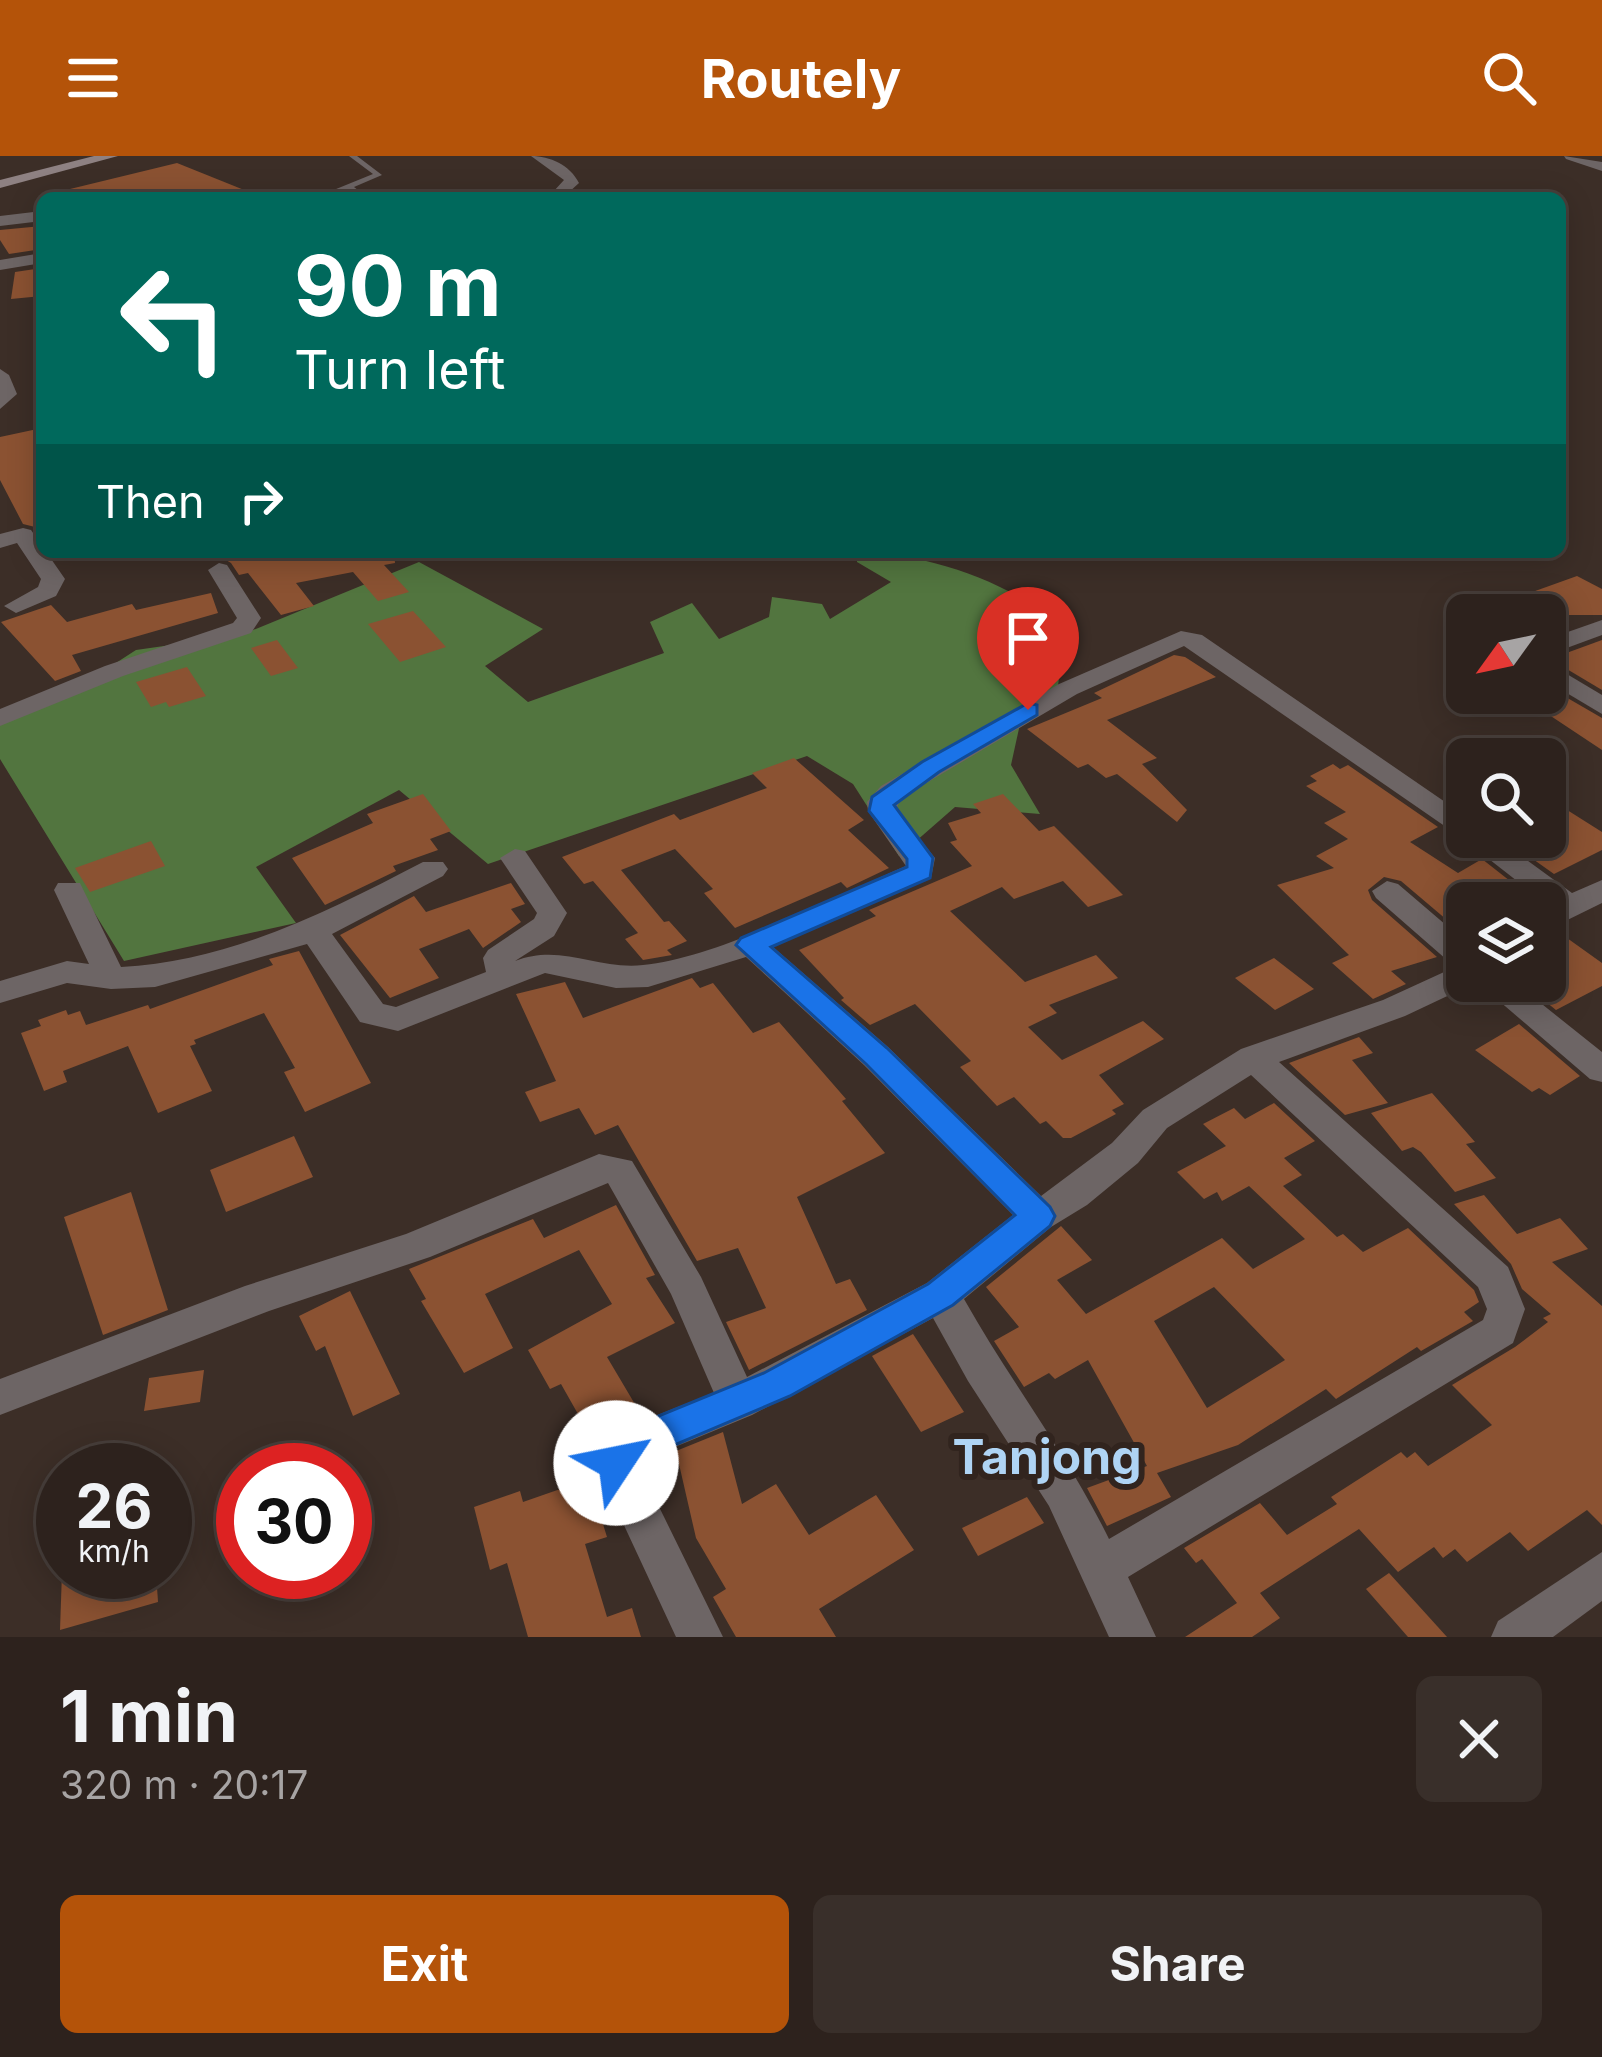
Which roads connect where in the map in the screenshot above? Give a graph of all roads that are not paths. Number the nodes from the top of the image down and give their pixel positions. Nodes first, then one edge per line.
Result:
1 (111, 156) edge
2 (353, 156) edge
3 (538, 156) edge
4 (1571, 156) edge
5 (1602, 167) edge
6 (0, 184) edge
7 (350, 186) junction
8 (334, 192) edge
9 (357, 192) edge
10 (560, 192) edge
11 (36, 217) edge
12 (0, 221) edge
13 (36, 259) edge
14 (0, 265) edge
15 (0, 375) edge
16 (0, 403) edge
17 (38, 558) edge
18 (219, 570) dead end
19 (16, 606) dead end
20 (1602, 628) edge
21 (1566, 642) edge
22 (1566, 683) edge
23 (1602, 706) edge
24 (0, 718) edge
25 (1446, 815) edge
26 (515, 858) dead end
27 (1498, 858) edge
28 (433, 869) dead end
29 (1524, 882) edge
30 (68, 890) dead end
31 (1387, 890) dead end
32 (1602, 890) edge
33 (1566, 908) edge
34 (314, 931) junction
35 (1446, 942) edge
36 (751, 945) junction
37 (502, 976) junction
38 (111, 978) junction
39 (1446, 984) edge
40 (0, 992) edge
41 (1518, 1002) edge
42 (1253, 1058) junction
43 (1602, 1070) edge
44 (1038, 1216) junction
45 (941, 1294) junction
46 (0, 1397) edge
47 (738, 1402) junction
48 (1102, 1568) junction
49 (1602, 1574) edge
50 (700, 1637) edge
51 (1133, 1637) edge
52 (1514, 1637) edge

1 - 6 main road
2 - 7 lane
3 - 10 street
4 - 5 street
7 - 8 lane
7 - 9 lane
11 - 12 street
13 - 14 street
15 - 16 street
17 - 19 street
18 - 24 street
20 - 21 street
22 - 23 street
25 - 36 street
26 - 37 street
27 - 29 street
28 - 34 street
30 - 38 street
31 - 35 street
32 - 33 street
34 - 37 street
34 - 38 street
36 - 37 street
36 - 44 street
38 - 40 street
39 - 42 street
41 - 43 street
42 - 44 street
42 - 48 street
44 - 45 street
45 - 47 street
45 - 48 street
46 - 47 street
47 - 50 street
48 - 51 street
49 - 52 street

